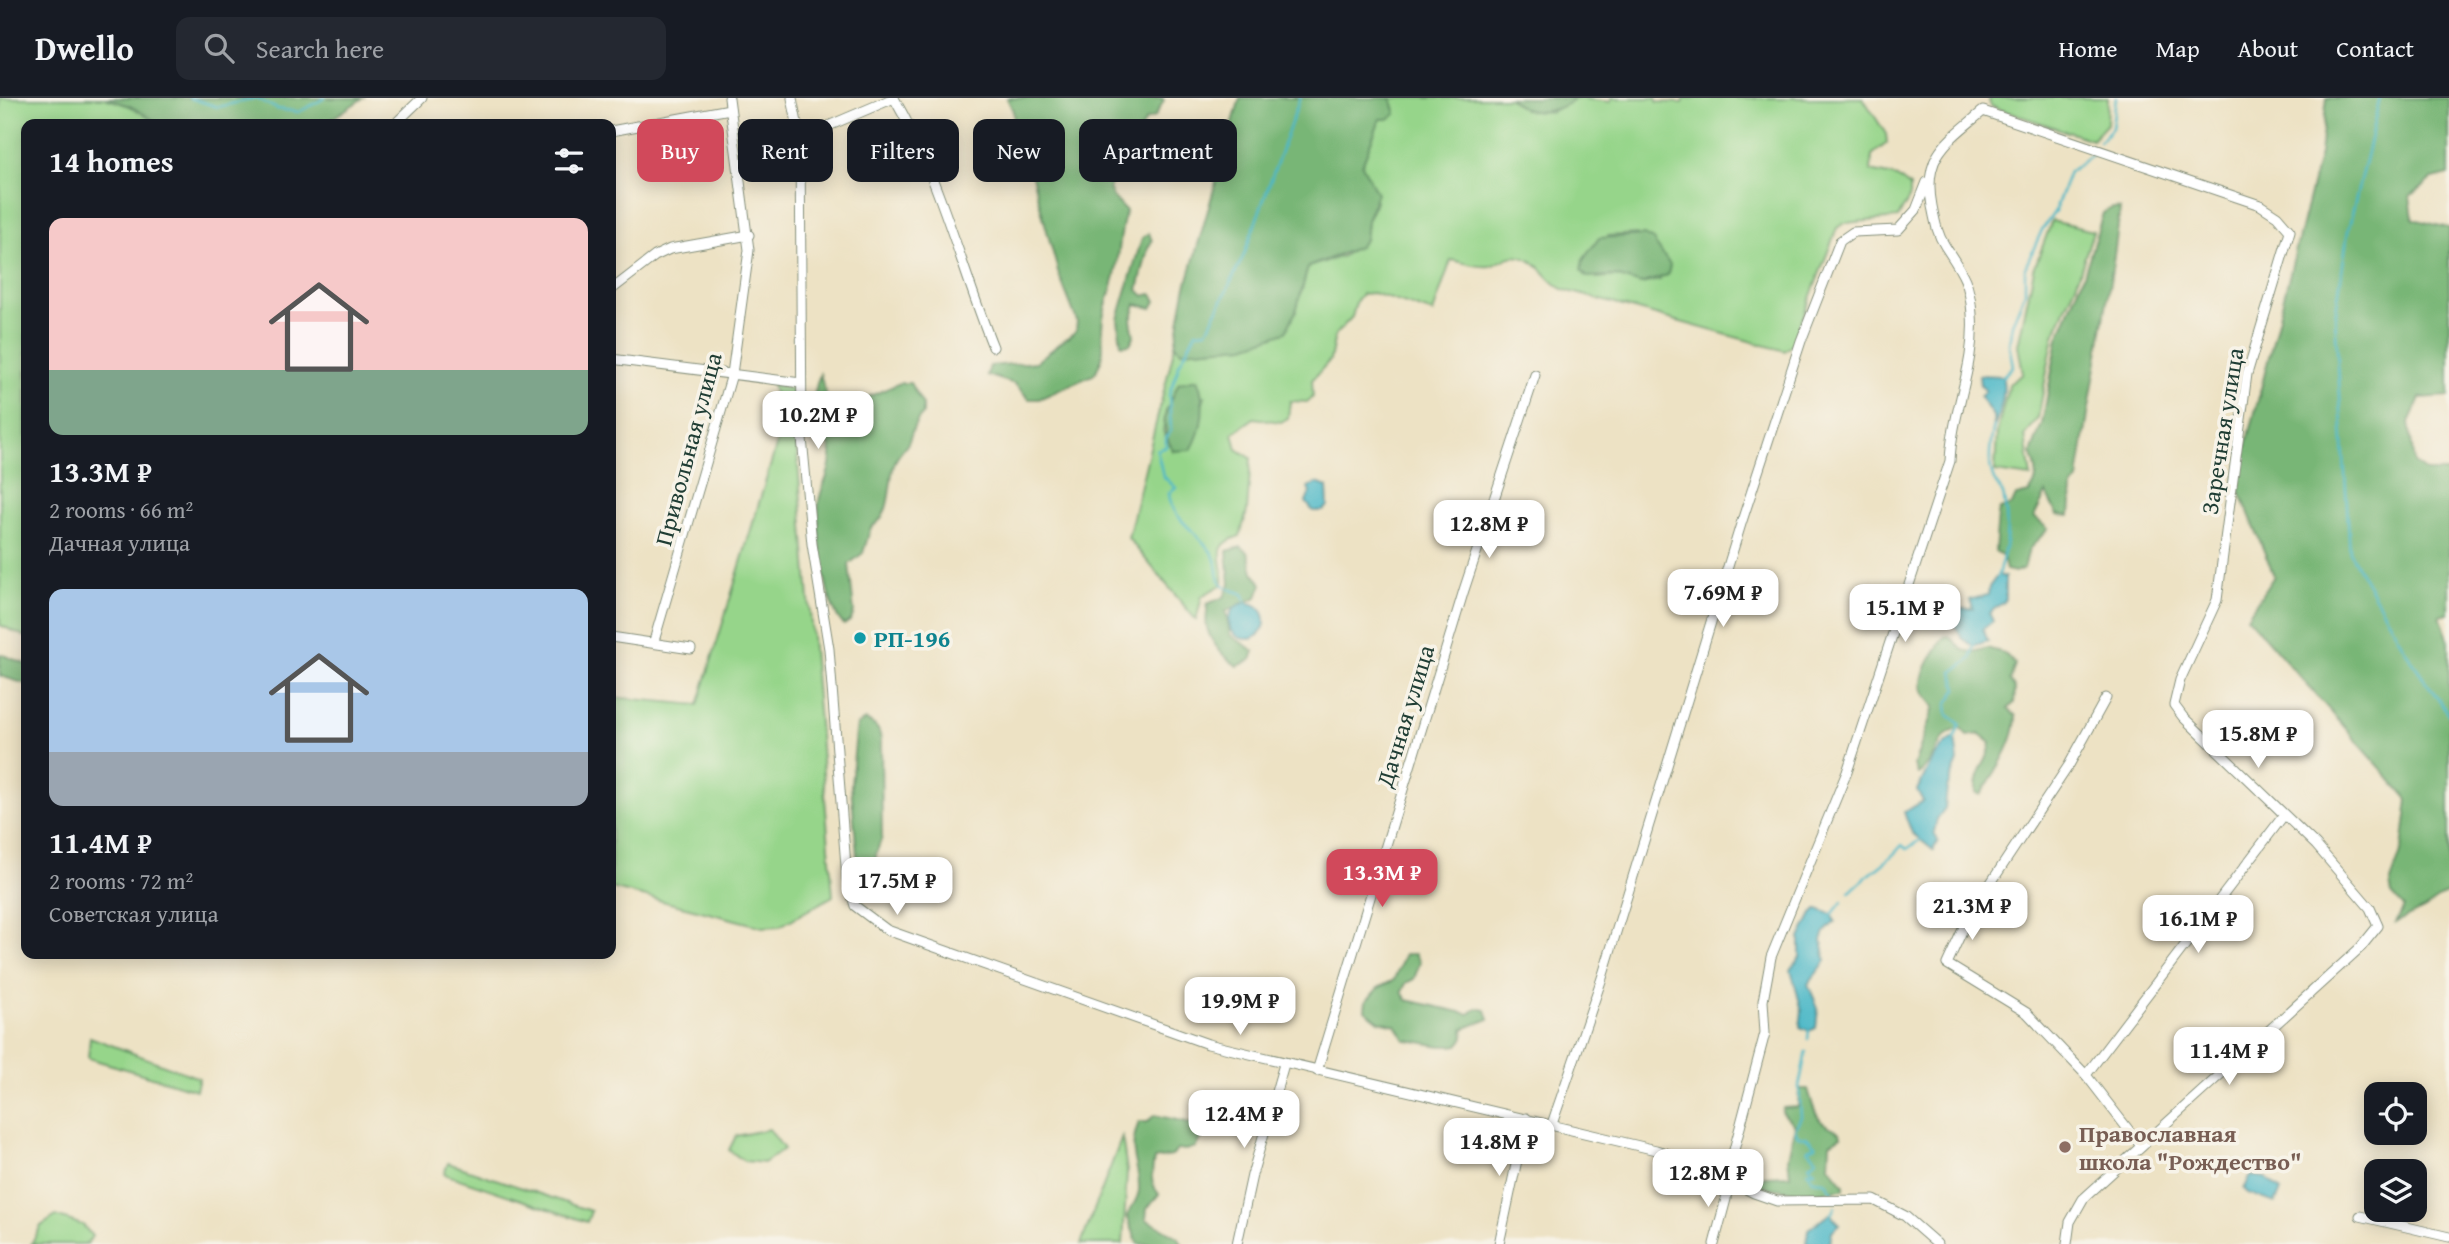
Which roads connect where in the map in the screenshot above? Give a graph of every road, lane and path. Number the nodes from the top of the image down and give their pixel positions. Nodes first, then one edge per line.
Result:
1 (422, 98) edge
2 (729, 98) edge
3 (792, 98) edge
4 (894, 98) edge
5 (730, 109) junction
6 (400, 119) edge
7 (796, 119) edge
8 (833, 124) edge
9 (616, 130) edge
10 (800, 182) edge
11 (1927, 182) junction
12 (749, 236) junction
13 (616, 286) edge
14 (993, 347) dead end
15 (616, 360) edge
16 (732, 374) junction
17 (1535, 375) dead end
18 (801, 383) junction
19 (616, 637) edge
20 (654, 641) junction
21 (691, 649) dead end
22 (2106, 698) dead end
23 (2284, 815) junction
24 (1284, 1064) junction
25 (1317, 1072) junction
26 (2086, 1075) junction
27 (1526, 1118) junction
28 (1552, 1124) junction
29 (2141, 1146) junction
30 (1728, 1179) junction
31 (2360, 1216) dead end
32 (2449, 1237) edge
33 (1237, 1244) edge
34 (1499, 1244) edge
35 (1714, 1244) edge
36 (1937, 1244) edge
37 (2067, 1244) edge

1 - 6 street
2 - 5 street, Привольная улица
3 - 7 street
4 - 8 street
4 - 14 street
5 - 9 street
5 - 12 street, Привольная улица
10 - 18 street
11 - 23 street, Заречная улица
11 - 28 street
11 - 30 street
12 - 13 street
12 - 16 street, Привольная улица
15 - 16 street
16 - 18 street
16 - 20 street, Привольная улица
17 - 25 street, Дачная улица
18 - 24 street
19 - 20 street
20 - 21 street
22 - 26 street
23 - 26 street
23 - 29 street
24 - 25 street
24 - 33 street
25 - 27 street
26 - 29 street
27 - 28 street
27 - 34 street
28 - 30 street
29 - 37 street
30 - 35 street
30 - 36 street
31 - 32 street

